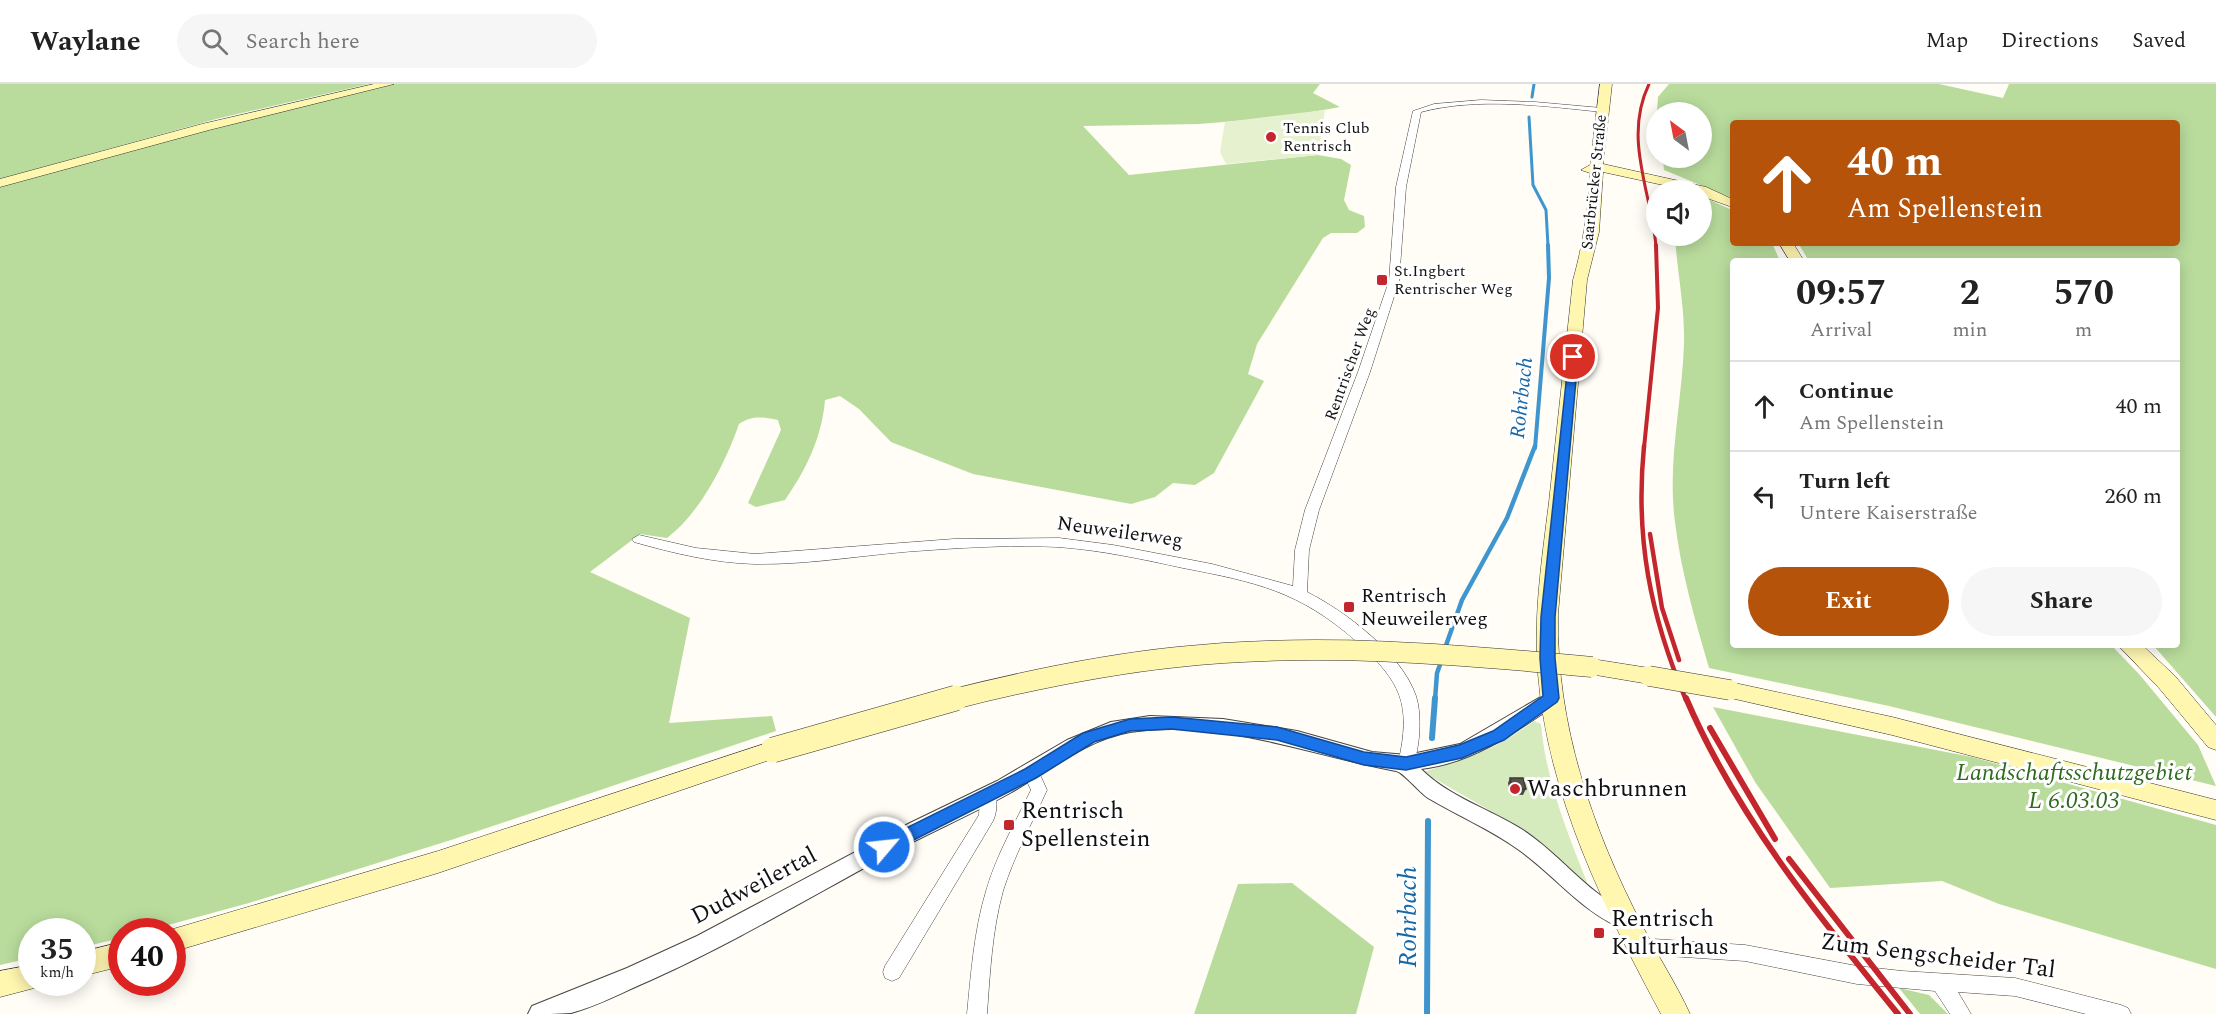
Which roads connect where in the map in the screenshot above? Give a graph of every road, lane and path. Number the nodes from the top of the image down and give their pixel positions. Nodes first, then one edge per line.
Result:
1 (388, 84) edge
2 (1598, 84) edge
3 (1606, 84) edge
4 (1597, 110) junction
5 (1594, 171) junction
6 (1656, 180) edge
7 (0, 183) edge
8 (1712, 195) edge
9 (1730, 202) edge
10 (639, 539) dead end
11 (1300, 594) junction
12 (2132, 648) edge
13 (1551, 698) junction
14 (2216, 741) edge
15 (1406, 764) junction
16 (1030, 773) junction
17 (988, 796) junction
18 (2216, 810) edge
19 (1626, 920) junction
20 (186, 936) edge
21 (1638, 946) junction
22 (892, 972) dead end
23 (18, 980) edge
24 (1940, 982) junction
25 (0, 984) edge
26 (540, 1014) edge
27 (978, 1014) edge
28 (1677, 1014) edge
29 (1961, 1014) edge
30 (2121, 1014) edge

1 - 7 main road
2 - 4 main road, Saarbrücker Straße
3 - 4 main road, Saarbrücker Straße
4 - 5 main road, Saarbrücker Straße
4 - 11 street, Rentrischer Weg
5 - 6 main road
5 - 13 main road, Saarbrücker Straße
8 - 9 main road
10 - 11 street, Neuweilerweg
11 - 15 street, Neuweilerweg
12 - 14 main road
13 - 15 street
13 - 19 main road, Saarbrücker Straße
15 - 16 street, Dudweilertal
15 - 19 street
16 - 17 street, Dudweilertal
16 - 27 street
17 - 22 street
17 - 26 street, Dudweilertal
18 - 20 main road, bridge
19 - 21 main road, Saarbrücker Straße
21 - 24 street, Zum Sengscheider Tal
21 - 28 main road, Saarbrücker Straße
23 - 25 main road
24 - 29 street
24 - 30 street, Zum Sengscheider Tal

